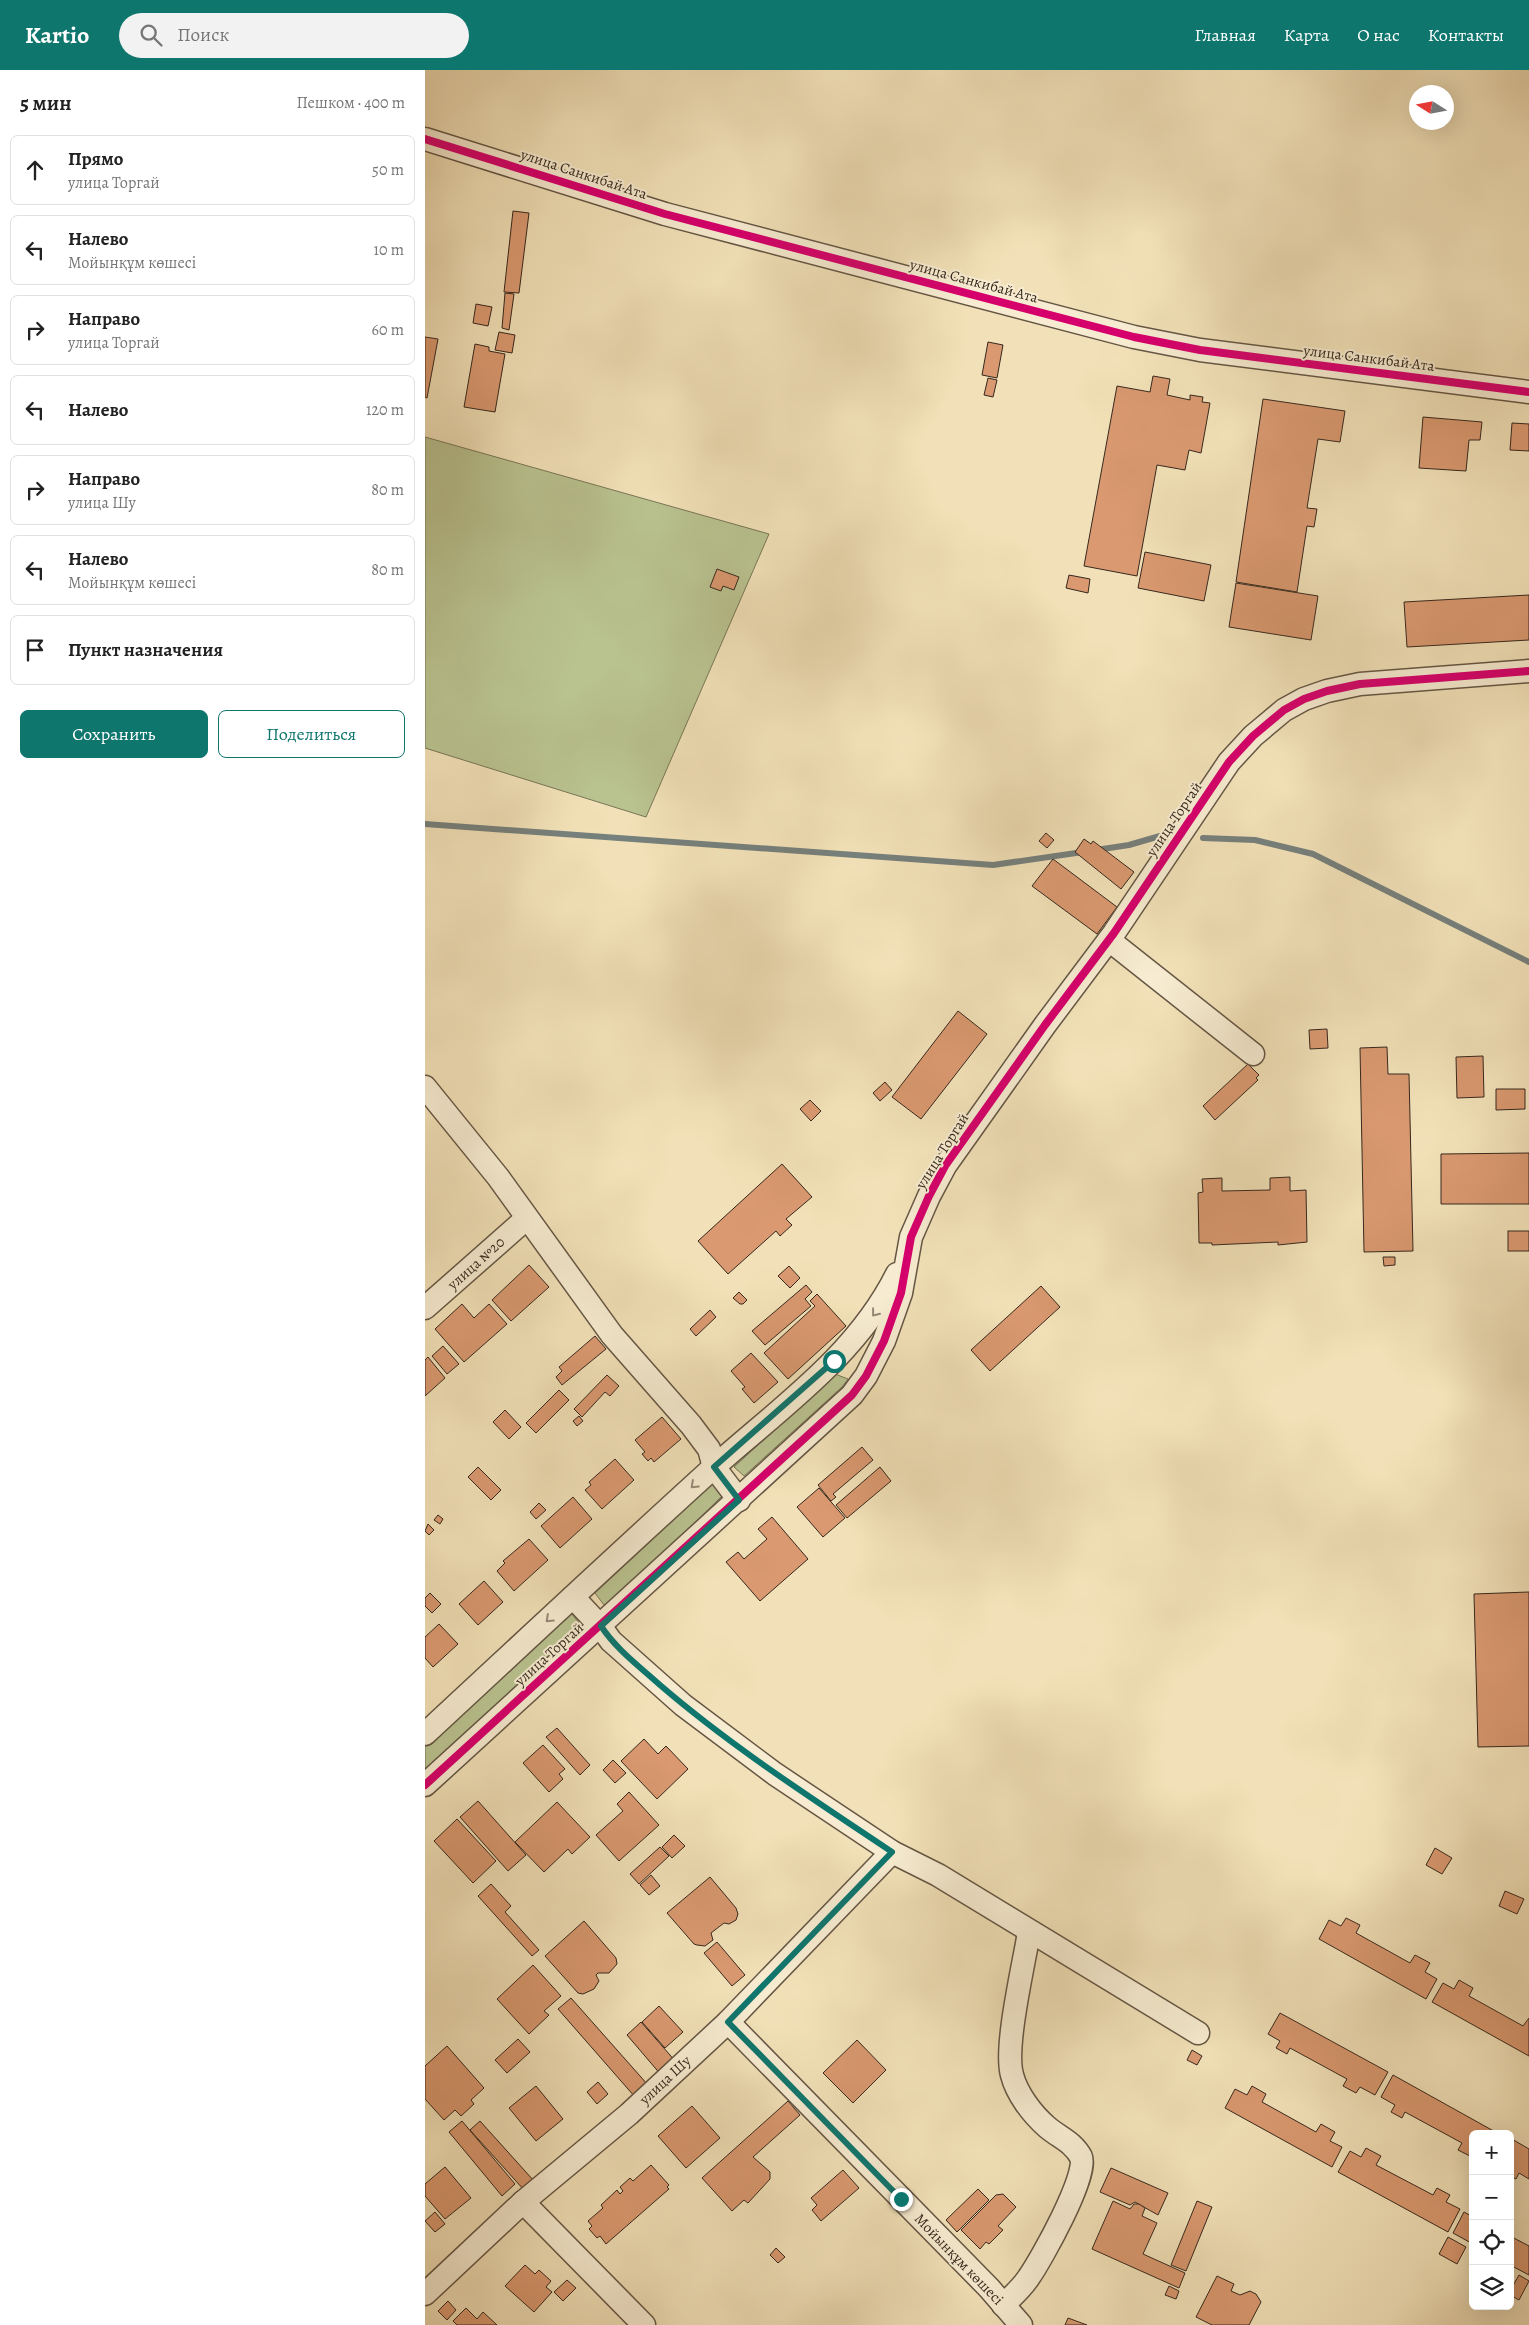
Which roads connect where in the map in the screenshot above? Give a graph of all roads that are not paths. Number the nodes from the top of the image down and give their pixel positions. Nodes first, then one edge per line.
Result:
1 (425, 139) edge
2 (1529, 392) edge
3 (1529, 671) edge
4 (1109, 940) junction
5 (1253, 1054) dead end
6 (425, 1087) edge
7 (527, 1218) junction
8 (907, 1255) junction
9 (425, 1308) edge
10 (714, 1467) junction
11 (739, 1500) junction
12 (573, 1597) junction
13 (601, 1626) junction
14 (425, 1734) edge
15 (425, 1785) edge
16 (892, 1852) junction
17 (1029, 1932) junction
18 (728, 2022) junction
19 (1198, 2033) dead end
20 (523, 2202) junction
21 (425, 2294) edge
22 (1003, 2305) junction
23 (644, 2325) edge
24 (1021, 2325) edge

1 - 2 street, улица Санкибай Ата
3 - 4 street, улица Торгай
4 - 5 street
4 - 8 street, улица Торгай
6 - 7 street
7 - 9 street, улица №20
7 - 10 street
8 -> 10 street, улица Торгай
8 - 11 street, улица Торгай
10 - 11 street
10 -> 12 street, улица Торгай
11 - 13 street, улица Торгай
12 - 13 street
12 -> 14 street, улица Торгай
13 - 15 street, улица Торгай
13 - 16 street
16 - 17 street
16 - 18 street, улица Шу
17 - 19 street
17 - 22 street
18 - 20 street, улица Шу
18 - 22 street, Мойынқұм көшесі
20 - 21 street, улица Шу
20 - 23 street
22 - 24 street, Мойынқұм көшесі

